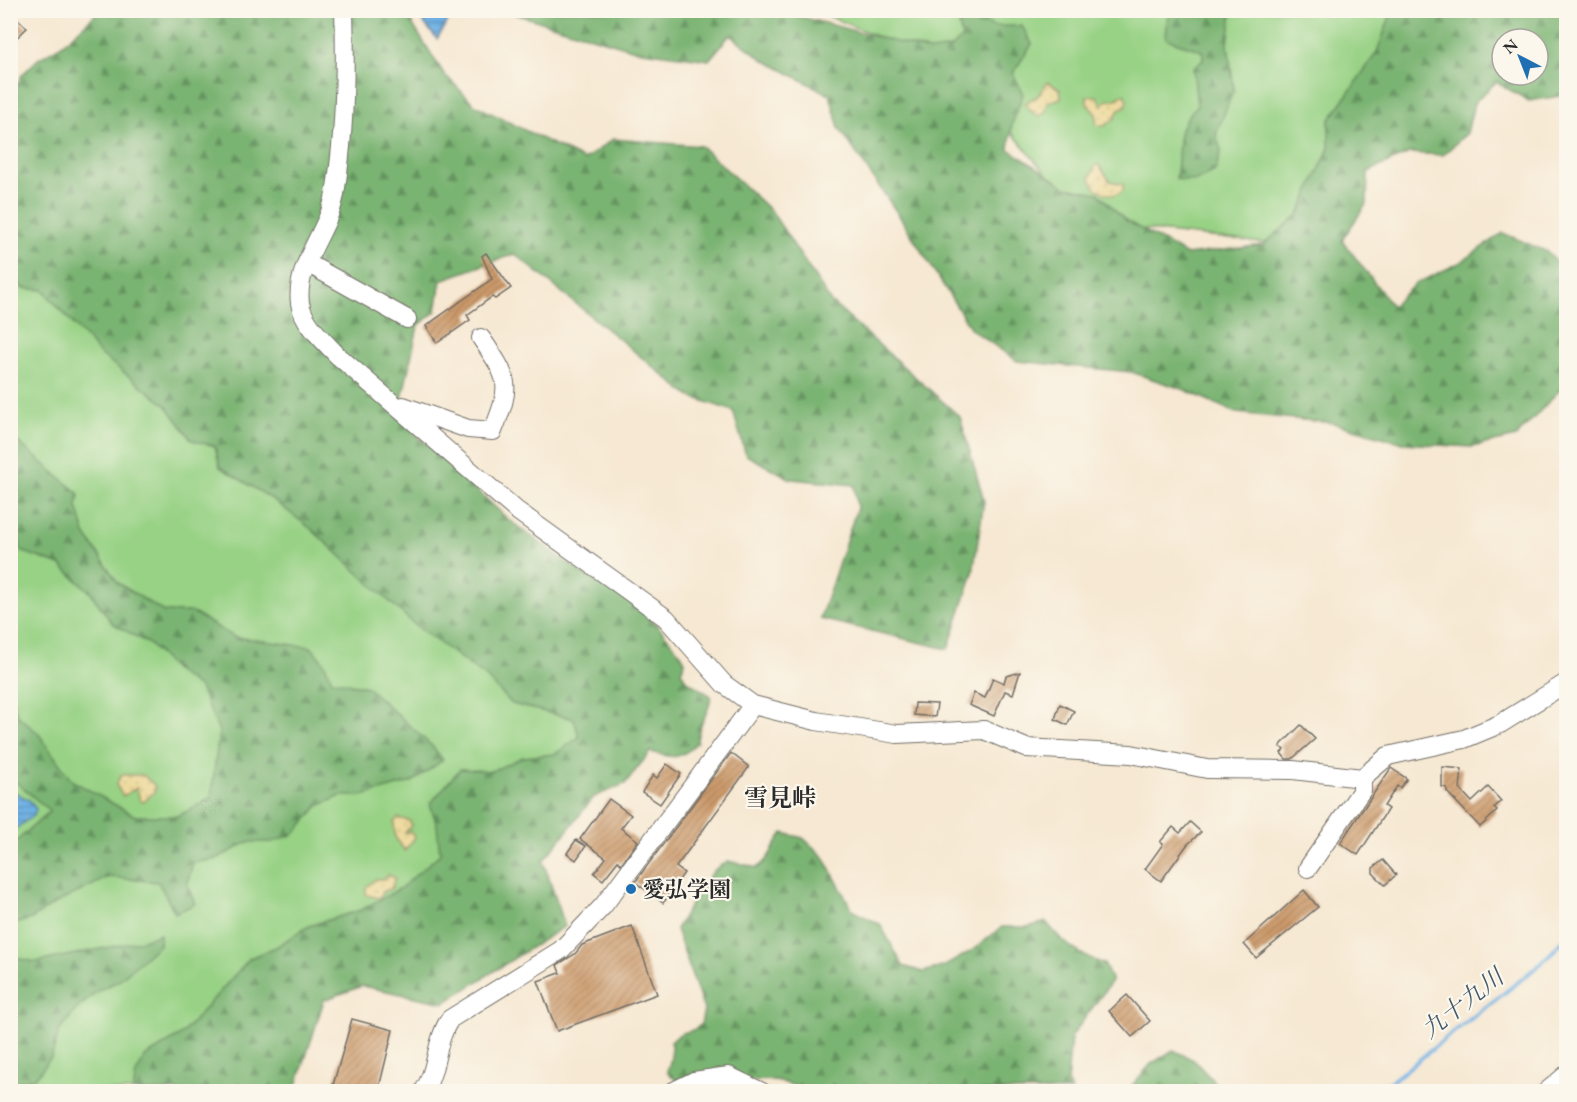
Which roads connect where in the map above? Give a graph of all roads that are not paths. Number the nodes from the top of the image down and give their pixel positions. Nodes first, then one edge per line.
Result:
1 (344, 10) edge
2 (307, 263) junction
3 (407, 319) dead end
4 (481, 338) dead end
5 (390, 401) junction
6 (1566, 683) edge
7 (753, 705) junction
8 (1362, 778) junction
9 (1308, 868) dead end
10 (1566, 1075) edge
11 (423, 1092) edge
12 (672, 1092) edge
13 (762, 1092) edge
14 (1546, 1092) edge

1 - 2 street
2 - 3 street
2 - 5 street
4 - 5 street
5 - 7 street
6 - 8 street
7 - 8 street
7 - 11 street
8 - 9 street
10 - 14 street
12 - 13 street

